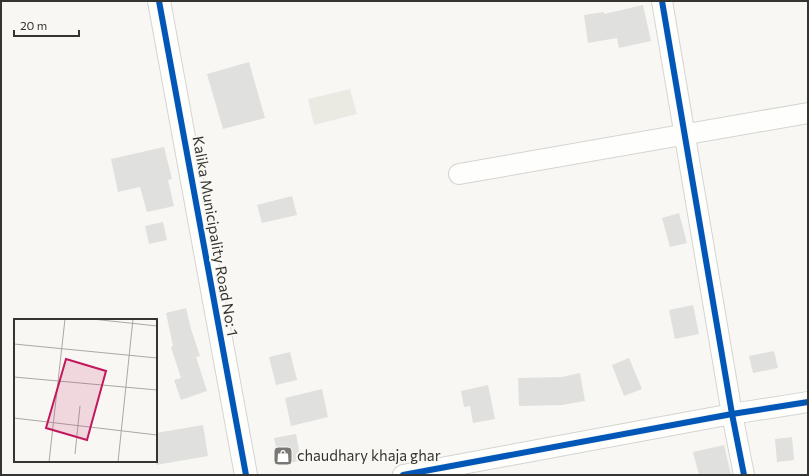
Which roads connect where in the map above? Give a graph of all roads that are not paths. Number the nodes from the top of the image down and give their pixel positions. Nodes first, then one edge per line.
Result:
1 (159, 1) edge
2 (662, 1) edge
3 (808, 113) edge
4 (684, 134) junction
5 (459, 174) dead end
6 (808, 402) edge
7 (732, 414) junction
8 (246, 475) edge
9 (403, 475) edge
10 (744, 475) edge

1 - 8 street, Kalika Municipality Road No: 1
2 - 4 street
3 - 4 street
4 - 5 street
4 - 7 street
6 - 7 street
7 - 9 street
7 - 10 street

